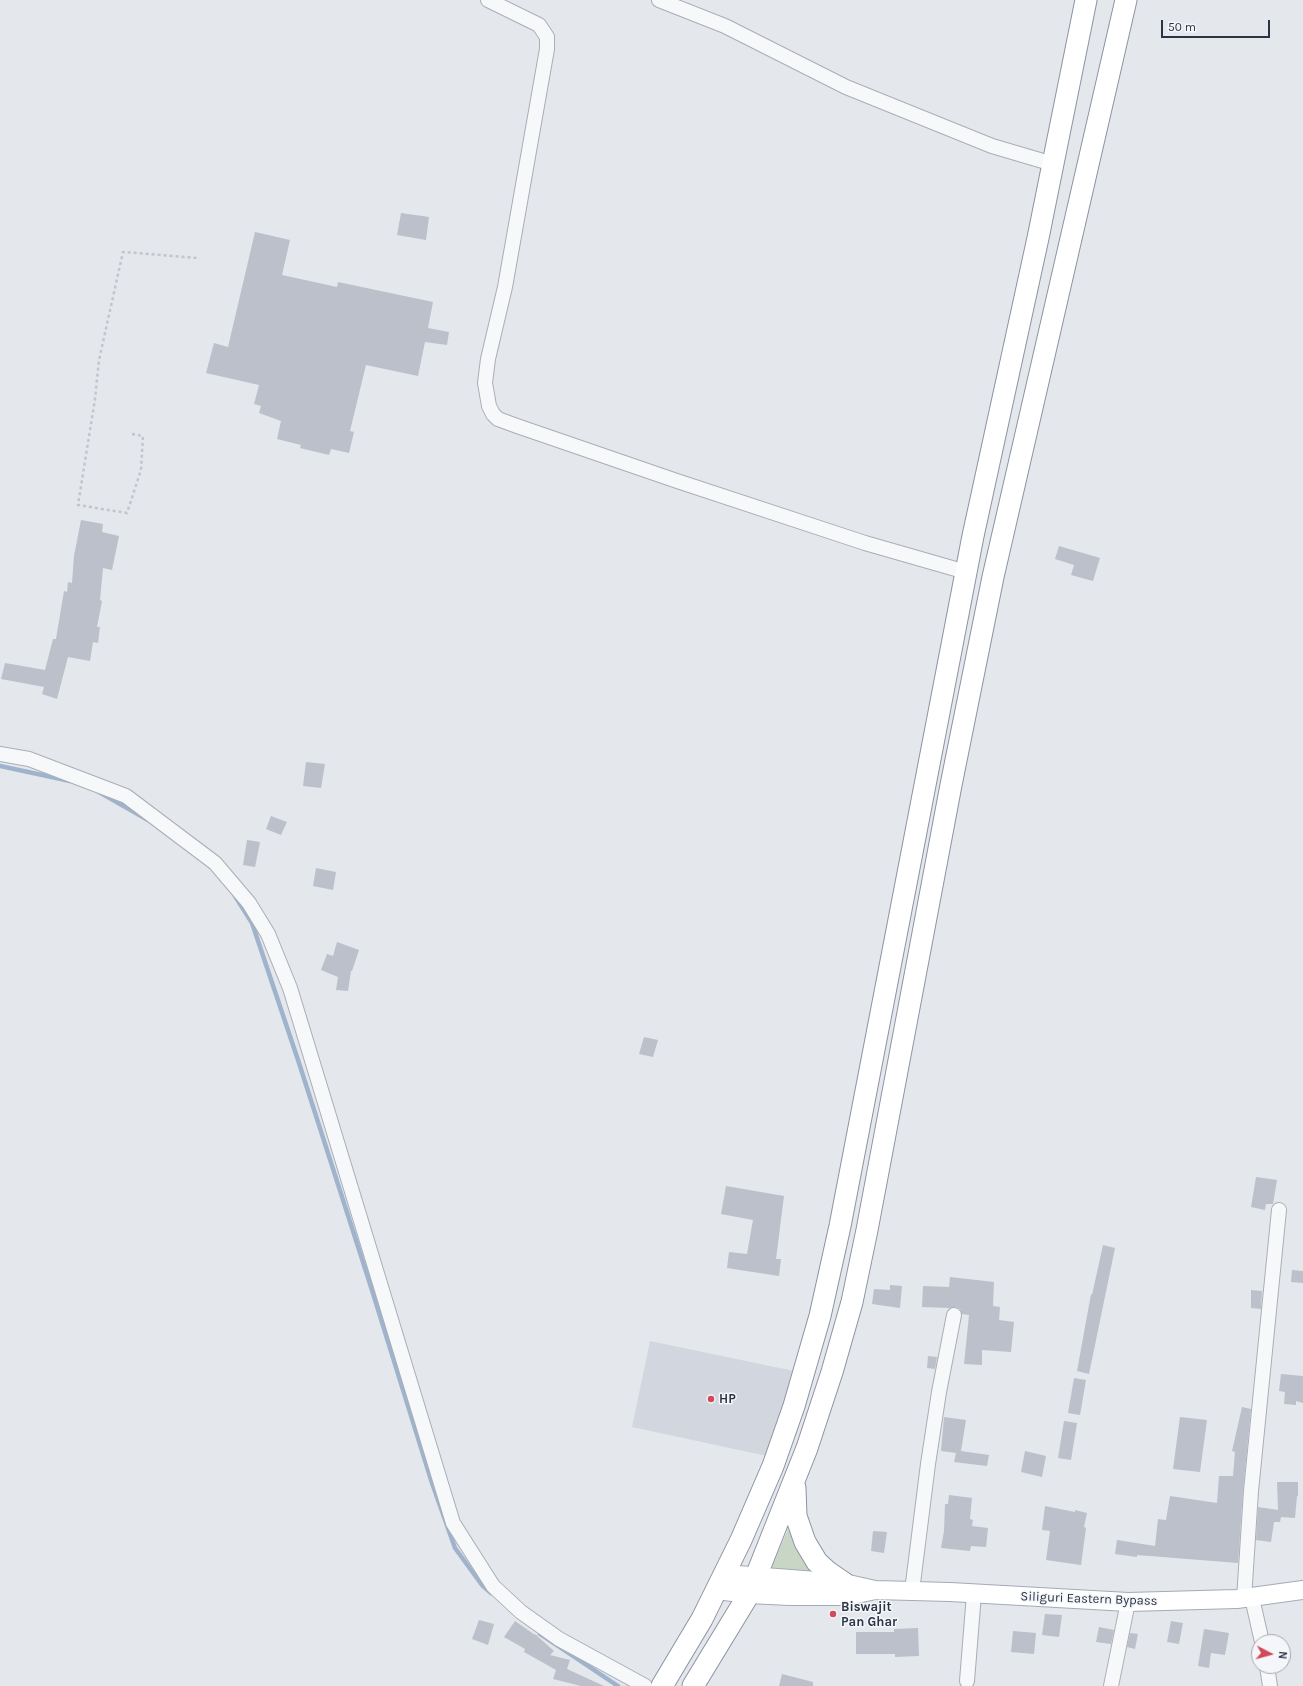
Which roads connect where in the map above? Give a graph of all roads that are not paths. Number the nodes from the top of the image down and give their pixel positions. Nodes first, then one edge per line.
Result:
1 (488, 0) edge
2 (659, 0) edge
3 (1086, 0) edge
4 (1126, 0) edge
5 (1053, 164) junction
6 (966, 572) junction
7 (0, 754) edge
8 (1279, 1210) dead end
9 (954, 1316) dead end
10 (794, 1481) junction
11 (720, 1582) junction
12 (844, 1583) junction
13 (752, 1586) junction
14 (875, 1590) junction
15 (1303, 1590) edge
16 (912, 1592) junction
17 (974, 1594) junction
18 (1248, 1598) junction
19 (1128, 1602) junction
20 (1259, 1634) edge
21 (1268, 1674) edge
22 (967, 1681) dead end
23 (645, 1686) edge
24 (662, 1686) edge
25 (693, 1686) edge
26 (1111, 1686) edge
27 (1270, 1686) edge

1 - 6 street
2 - 5 street
3 - 5 highway
4 - 10 highway
5 - 6 highway
6 - 11 highway
7 - 23 street
8 - 18 street
9 - 16 street
10 - 12 highway
10 - 13 highway
11 - 13 main road
11 - 24 highway
12 - 13 main road, Siliguri Eastern Bypass
12 - 14 main road, Siliguri Eastern Bypass
13 - 14 main road, Siliguri Eastern Bypass
13 - 25 highway
14 - 16 main road, Siliguri Eastern Bypass
15 - 18 main road, Siliguri Eastern Bypass
16 - 17 main road, Siliguri Eastern Bypass
17 - 19 main road, Siliguri Eastern Bypass
17 - 22 street
18 - 19 main road, Siliguri Eastern Bypass
18 - 20 street
19 - 26 street
21 - 27 street

